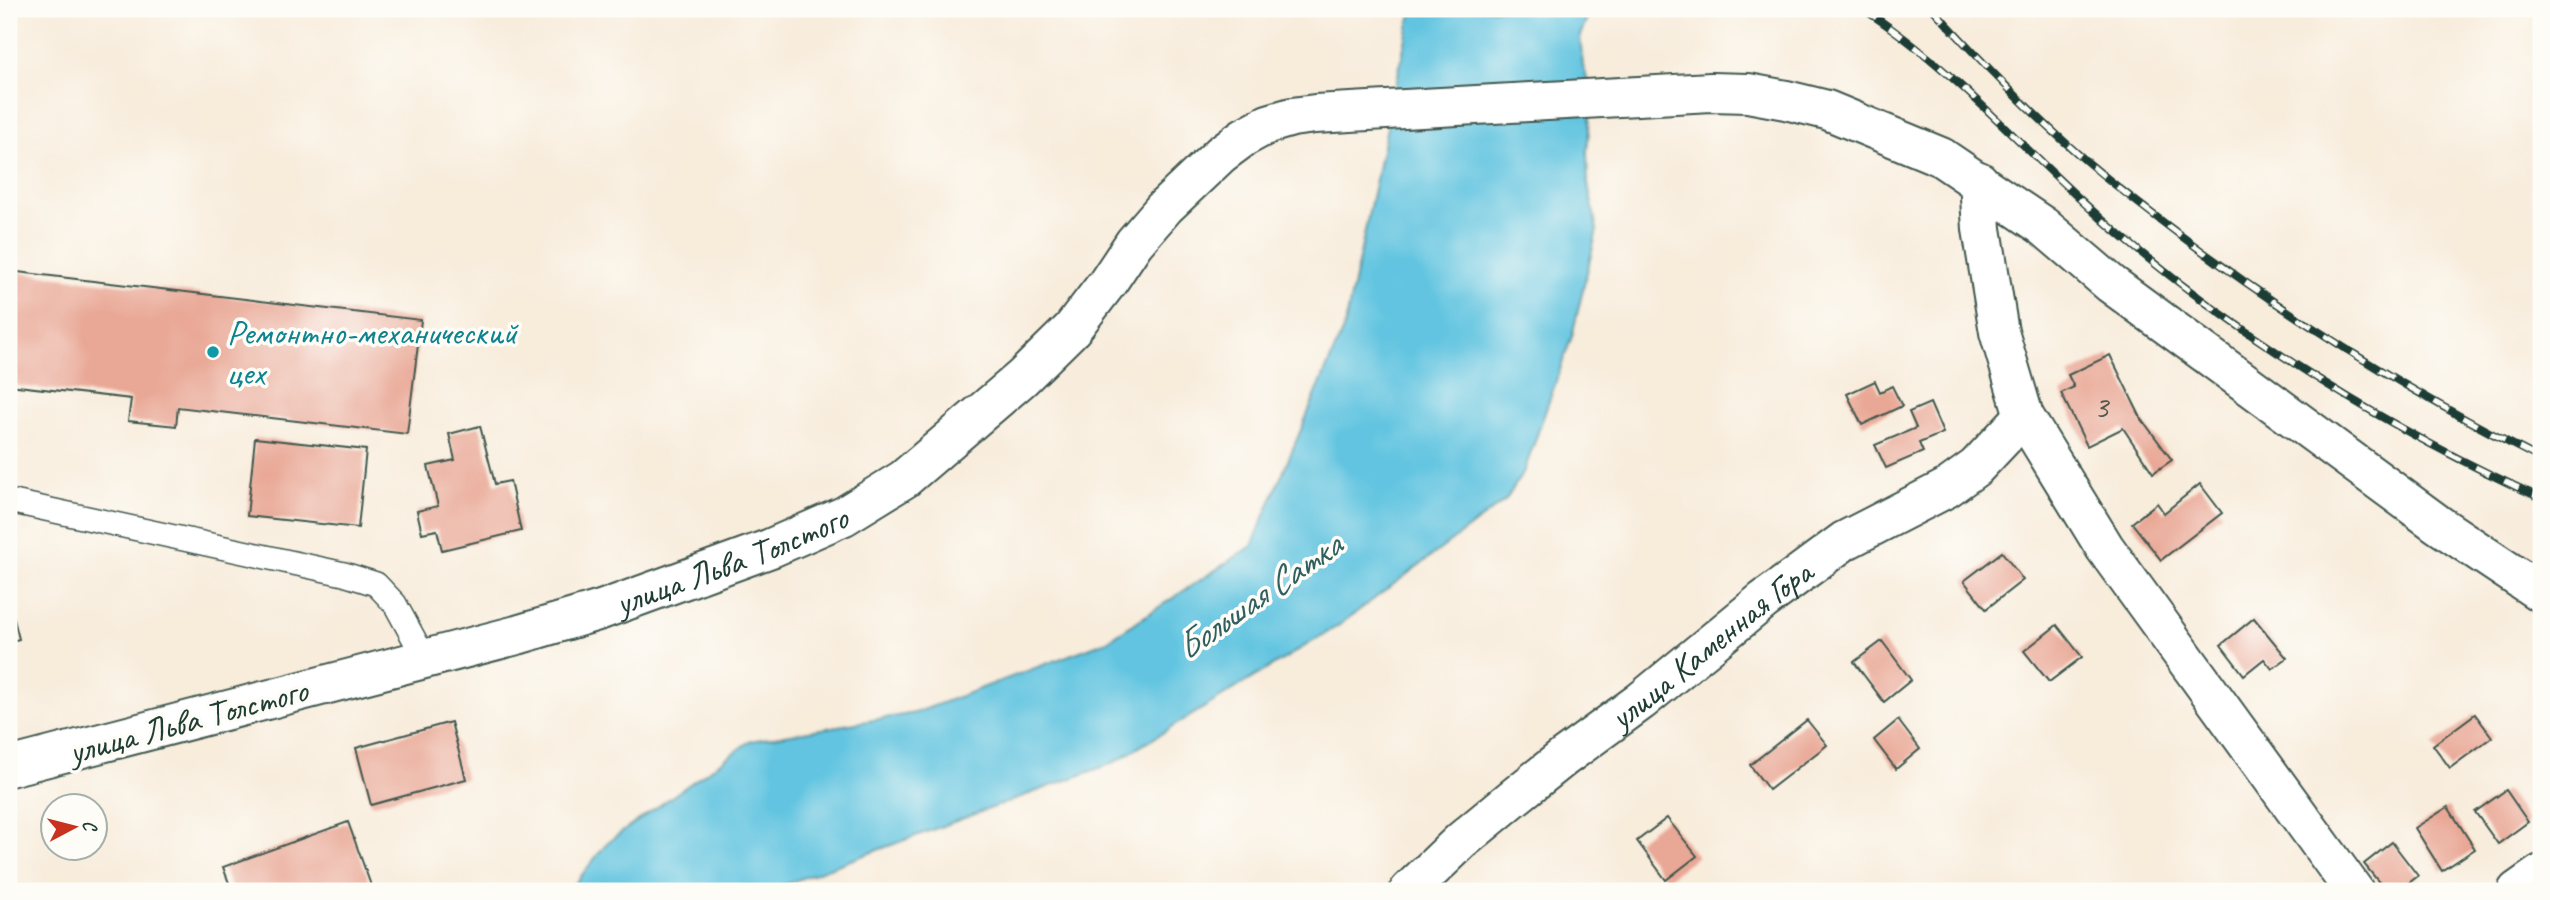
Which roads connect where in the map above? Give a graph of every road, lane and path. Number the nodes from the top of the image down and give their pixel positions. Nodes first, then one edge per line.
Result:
1 (1979, 181) junction
2 (2024, 416) junction
3 (9, 501) edge
4 (2541, 593) edge
5 (425, 659) junction
6 (9, 767) edge
7 (2541, 874) edge
8 (1409, 891) edge
9 (2354, 891) edge
10 (2517, 891) edge

1 - 2 street
1 - 4 street, улица Льва Толстого
1 - 5 street, улица Льва Толстого
2 - 8 street, улица Каменная Гора
2 - 9 street
3 - 5 lane
5 - 6 street, улица Льва Толстого
7 - 10 street

